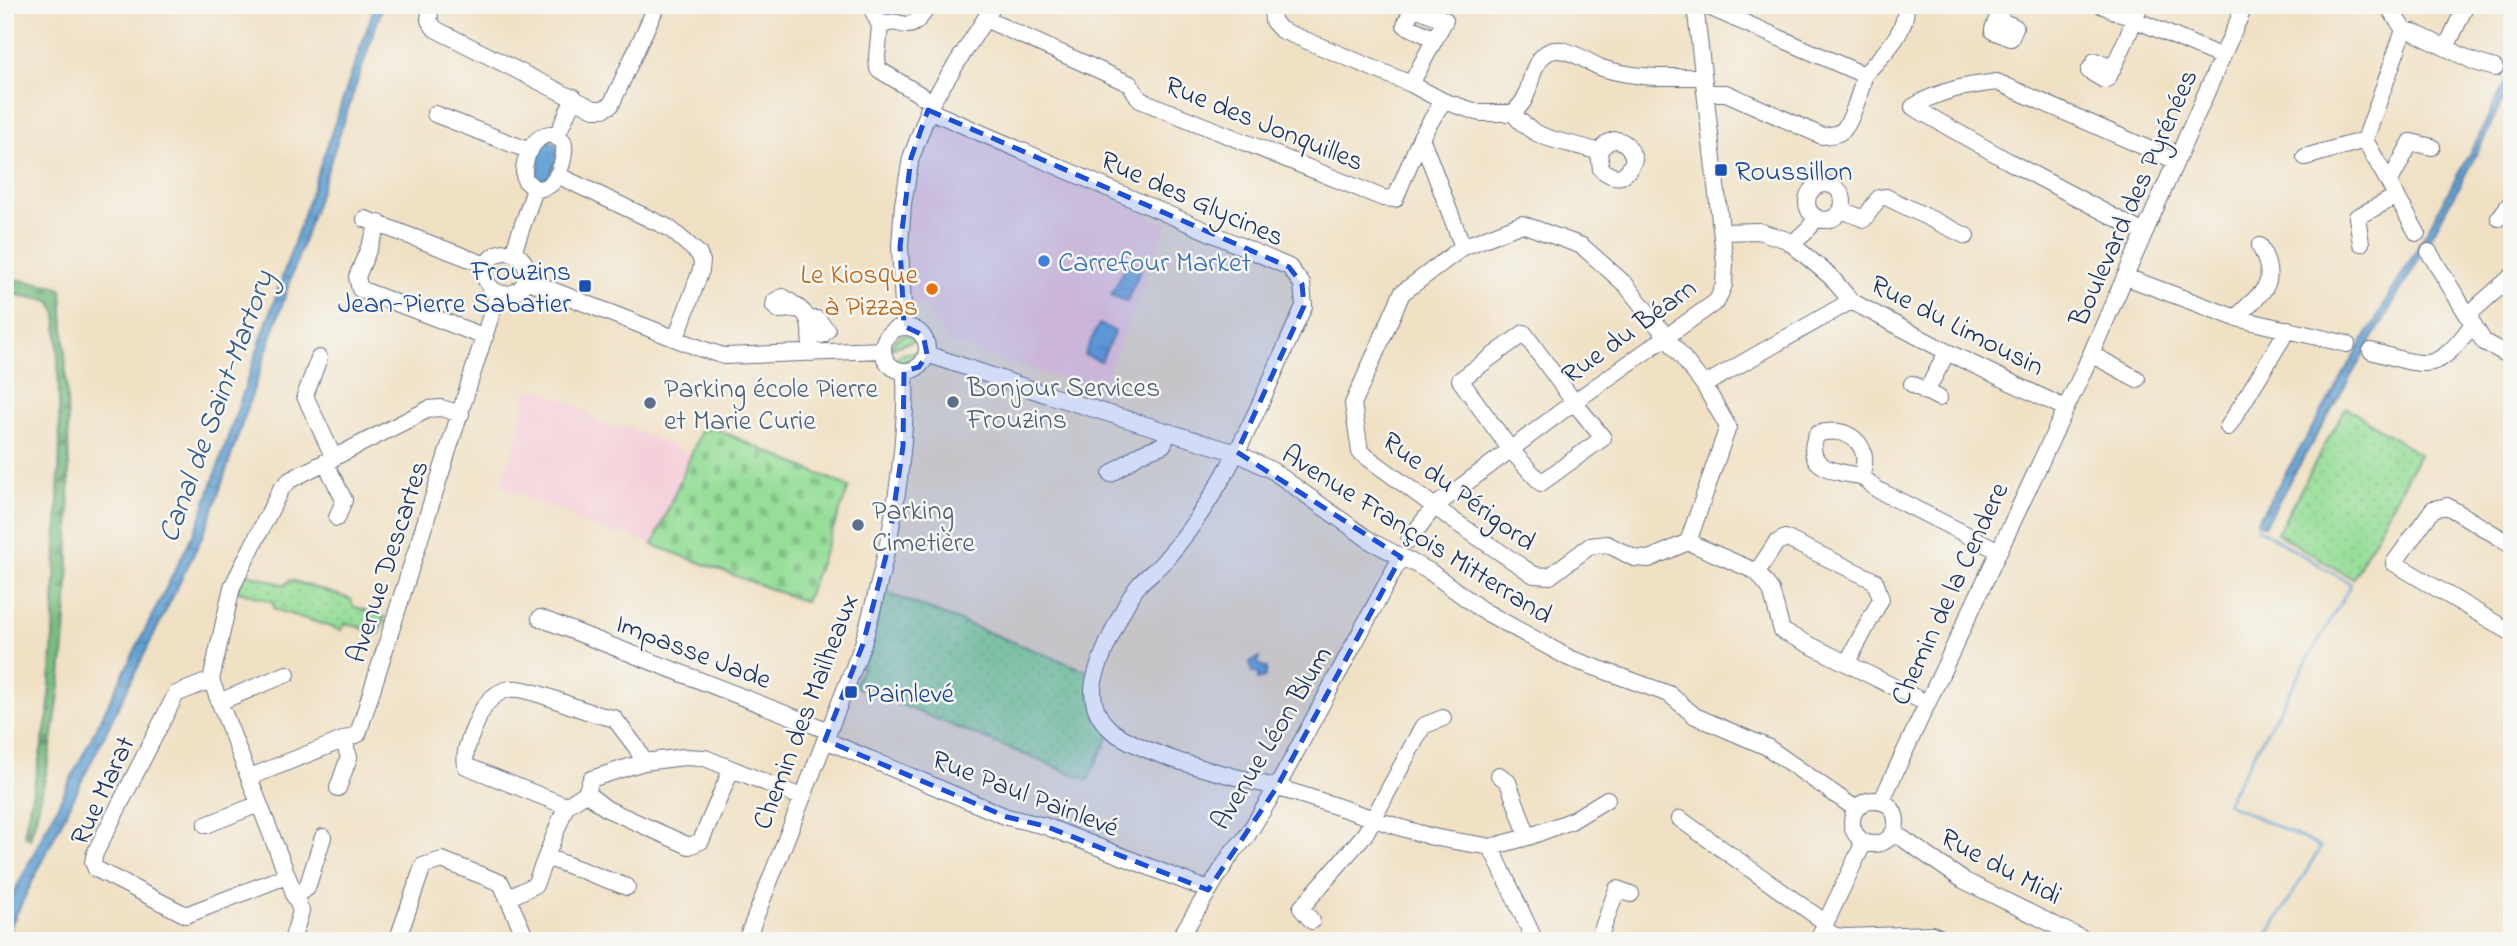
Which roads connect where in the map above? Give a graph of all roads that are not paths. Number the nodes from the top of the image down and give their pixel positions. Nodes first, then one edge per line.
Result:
1 (431, 5) edge
2 (657, 5) edge
3 (870, 5) edge
4 (929, 5) edge
5 (1272, 5) edge
6 (1695, 5) edge
7 (1704, 5) edge
8 (1906, 5) edge
9 (2101, 5) edge
10 (2245, 5) edge
11 (2388, 5) edge
12 (2466, 5) edge
13 (990, 12) edge
14 (2137, 12) edge
15 (880, 26) junction
16 (2404, 30) junction
17 (1435, 39) dead end
18 (2446, 48) junction
19 (2222, 57) junction
20 (2113, 68) dead end
21 (2495, 68) dead end
22 (1864, 75) junction
23 (1411, 84) junction
24 (1705, 85) junction
25 (574, 97) junction
26 (1443, 101) junction
27 (930, 106) junction
28 (1513, 113) junction
29 (435, 114) dead end
30 (557, 136) junction
31 (1421, 137) junction
32 (2365, 140) junction
33 (2432, 148) dead end
34 (530, 151) junction
35 (1599, 152) dead end
36 (2305, 157) dead end
37 (2176, 161) junction
38 (557, 175) junction
39 (535, 189) junction
40 (2393, 189) junction
41 (2512, 201) edge
42 (1842, 210) junction
43 (1816, 217) junction
44 (2499, 218) dead end
45 (1722, 232) junction
46 (2144, 233) junction
47 (2417, 233) dead end
48 (1966, 236) dead end
49 (2361, 243) dead end
50 (1792, 244) junction
51 (2260, 246) dead end
52 (1463, 247) junction
53 (2428, 252) dead end
54 (513, 253) junction
55 (486, 265) junction
56 (2512, 276) edge
57 (2126, 277) junction
58 (526, 281) junction
59 (498, 293) junction
60 (1851, 300) junction
61 (2236, 318) junction
62 (2470, 320) junction
63 (807, 321) dead end
64 (904, 326) junction
65 (2288, 329) junction
66 (485, 337) junction
67 (676, 338) junction
68 (1667, 338) junction
69 (2347, 344) dead end
70 (883, 350) junction
71 (2371, 351) dead end
72 (1947, 352) junction
73 (811, 353) junction
74 (927, 354) junction
75 (2091, 354) junction
76 (2512, 356) edge
77 (319, 358) dead end
78 (904, 371) junction
79 (2137, 379) dead end
80 (1704, 385) junction
81 (1926, 391) dead end
82 (1574, 402) junction
83 (2065, 408) junction
84 (461, 414) junction
85 (2228, 427) dead end
86 (1169, 432) junction
87 (1510, 449) junction
88 (1237, 453) junction
89 (330, 460) junction
90 (1111, 474) dead end
91 (1861, 477) dead end
92 (1434, 507) junction
93 (337, 518) dead end
94 (1409, 540) dead end
95 (1688, 542) junction
96 (2512, 545) edge
97 (1997, 550) junction
98 (1401, 557) junction
99 (1757, 572) junction
100 (540, 618) dead end
101 (2512, 633) edge
102 (1847, 663) junction
103 (287, 674) dead end
104 (211, 680) junction
105 (219, 702) junction
106 (1926, 704) junction
107 (1443, 718) dead end
108 (827, 735) junction
109 (343, 740) junction
110 (644, 762) junction
111 (731, 770) junction
112 (1499, 775) dead end
113 (250, 777) junction
114 (1277, 787) junction
115 (338, 788) dead end
116 (586, 793) junction
117 (801, 797) junction
118 (1607, 799) dead end
119 (1881, 802) junction
120 (259, 804) junction
121 (566, 806) junction
122 (1856, 809) junction
123 (1373, 817) junction
124 (1680, 819) dead end
125 (206, 825) dead end
126 (1892, 835) junction
127 (323, 837) dead end
128 (1528, 837) junction
129 (1864, 842) junction
130 (1491, 847) junction
131 (546, 858) junction
132 (286, 876) junction
133 (627, 887) dead end
134 (1208, 890) junction
135 (1631, 894) dead end
136 (294, 896) junction
137 (508, 898) junction
138 (1312, 921) dead end
139 (1822, 931) edge
140 (292, 941) edge
141 (397, 941) edge
142 (527, 941) edge
143 (746, 941) edge
144 (1178, 941) edge
145 (1535, 941) edge
146 (1598, 941) edge
147 (1948, 941) edge
148 (2087, 941) edge

1 - 25 street
2 - 25 street
3 - 15 street
4 - 15 street
5 - 23 street
6 - 24 street, Rue du Béarn
7 - 22 street
8 - 22 street
9 - 14 street
10 - 19 street, Boulevard des Pyrénées
11 - 16 street
12 - 18 street
13 - 27 street
13 - 31 street, Rue des Jonquilles
14 - 19 street
14 - 20 street
15 - 27 street, Rue des Glycines
16 - 18 street
16 - 32 street
17 - 23 street
18 - 21 street
19 - 37 street, Boulevard des Pyrénées
22 - 24 street
23 - 26 street
24 - 28 street
24 - 45 street, Rue du Béarn
25 - 30 street
26 - 28 street
26 - 31 street
27 - 64 street
27 - 88 street, Rue des Glycines
28 - 35 street
29 - 34 street
30 - 34 street
30 - 38 street
31 - 52 street
32 - 36 street
32 - 40 street
33 - 40 street
34 - 39 street
37 - 46 street, Boulevard des Pyrénées
37 - 46 street
38 - 39 street
38 - 67 street
39 - 54 street
40 - 47 street
40 - 49 street
41 - 44 street
42 - 43 street
42 - 43 street
42 - 48 street
43 - 50 street
45 - 50 street, Rue du Limousin
45 - 68 street, Rue du Béarn
46 - 57 street, Boulevard des Pyrénées
50 - 60 street, Rue du Limousin
51 - 61 street
52 - 68 street, Rue du Périgord
52 - 92 street, Rue du Périgord
53 - 62 street
54 - 55 street
54 - 58 street
55 - 59 street
55 - 66 street
56 - 62 street
57 - 61 street
57 - 75 street, Boulevard des Pyrénées
58 - 59 street
58 - 67 street
59 - 66 street, Avenue Descartes
60 - 72 street, Rue du Limousin
60 - 80 street
61 - 65 street
62 - 71 street
62 - 76 street
63 - 73 street
64 - 70 street
64 - 74 street
65 - 69 street
65 - 85 street
66 - 84 street, Avenue Descartes
67 - 73 street
68 - 80 street, Rue du Périgord
68 - 82 street, Rue du Béarn
70 - 73 street
70 - 78 street
72 - 81 street
72 - 83 street, Rue du Limousin
74 - 78 street
74 - 86 street, Avenue François Mitterrand
75 - 79 street
75 - 83 street, Boulevard des Pyrénées
77 - 89 street
78 - 108 street, Chemin des Mailheaux
80 - 95 street, Rue du Périgord
82 - 87 street, Rue du Béarn
82 - 87 street
82 - 87 street
83 - 97 street, Chemin de la Cendere
84 - 89 street
84 - 109 street, Avenue Descartes
86 - 88 street, Avenue François Mitterrand
86 - 90 street
87 - 92 street, Rue du Béarn
88 - 98 street, Avenue François Mitterrand
88 - 114 street, Rue des Glycines
89 - 93 street
89 - 104 street
91 - 97 street
92 - 94 street, Rue du Béarn
92 - 95 street, Rue du Périgord
95 - 99 street
96 - 101 street
97 - 106 street, Chemin de la Cendere
98 - 114 street, Avenue Léon Blum
98 - 122 street, Avenue François Mitterrand
99 - 102 street
99 - 102 street
100 - 108 street, Impasse Jade
102 - 106 street
103 - 105 street
104 - 105 street
104 - 132 street, Rue Marat
105 - 113 street
106 - 119 street, Chemin de la Cendere
107 - 123 street
108 - 117 street, Chemin des Mailheaux
108 - 134 street, Rue Paul Painlevé
109 - 113 street, Avenue Descartes
109 - 115 street
110 - 111 street
110 - 116 street
110 - 121 street
111 - 116 street
111 - 117 street
112 - 128 street
113 - 120 street
114 - 123 street, Rue des Glycines
114 - 134 street, Avenue Léon Blum
116 - 121 street
117 - 143 street, Chemin des Mailheaux
118 - 128 street
119 - 122 street
119 - 126 street
120 - 125 street
120 - 132 street
121 - 131 street
122 - 129 street
123 - 130 street, Rue des Glycines
123 - 138 street
124 - 139 street
126 - 129 street
126 - 148 street, Rue du Midi
127 - 136 street
128 - 130 street
129 - 139 street
130 - 145 street
131 - 133 street
131 - 137 street
132 - 136 street
134 - 144 street, Avenue Léon Blum
135 - 146 street
136 - 140 street
137 - 141 street
137 - 142 street
139 - 147 street

